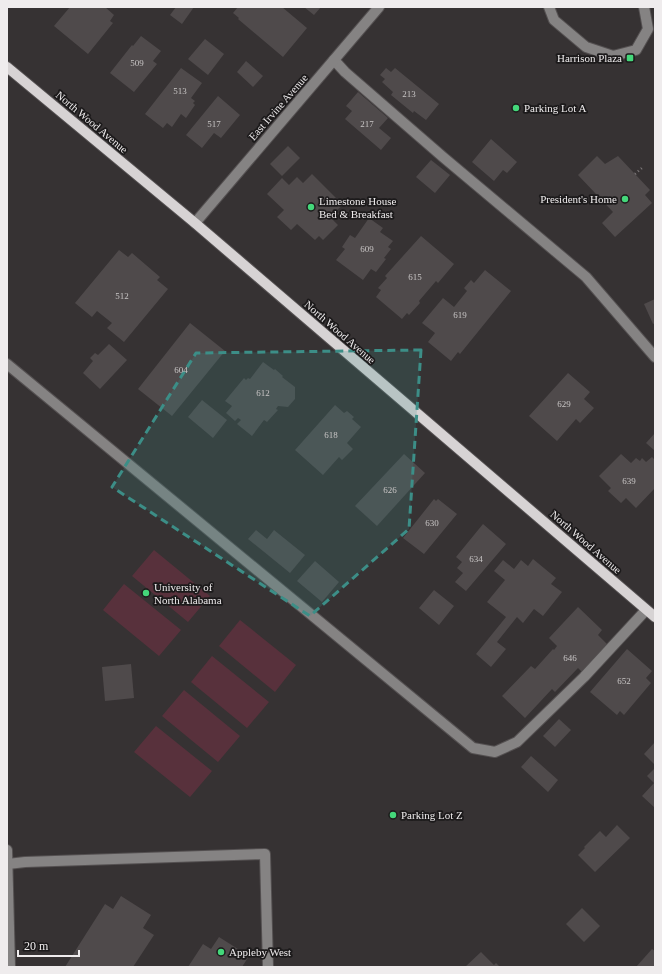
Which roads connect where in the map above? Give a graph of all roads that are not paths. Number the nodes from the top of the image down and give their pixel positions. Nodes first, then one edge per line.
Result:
1 (379, 7) edge
2 (549, 7) edge
3 (644, 7) edge
4 (334, 60) junction
5 (7, 67) edge
6 (195, 223) junction
7 (655, 357) edge
8 (7, 364) edge
9 (646, 610) junction
10 (655, 617) edge
11 (7, 850) edge
12 (8, 864) edge
13 (10, 967) edge
14 (268, 967) edge

1 - 4 street, East Irvine Avenue
2 - 3 street
4 - 6 street, East Irvine Avenue
4 - 7 street
5 - 6 main road, North Wood Avenue
6 - 9 main road, North Wood Avenue
8 - 9 street
9 - 10 main road, North Wood Avenue
11 - 12 street
12 - 13 street
12 - 14 street

